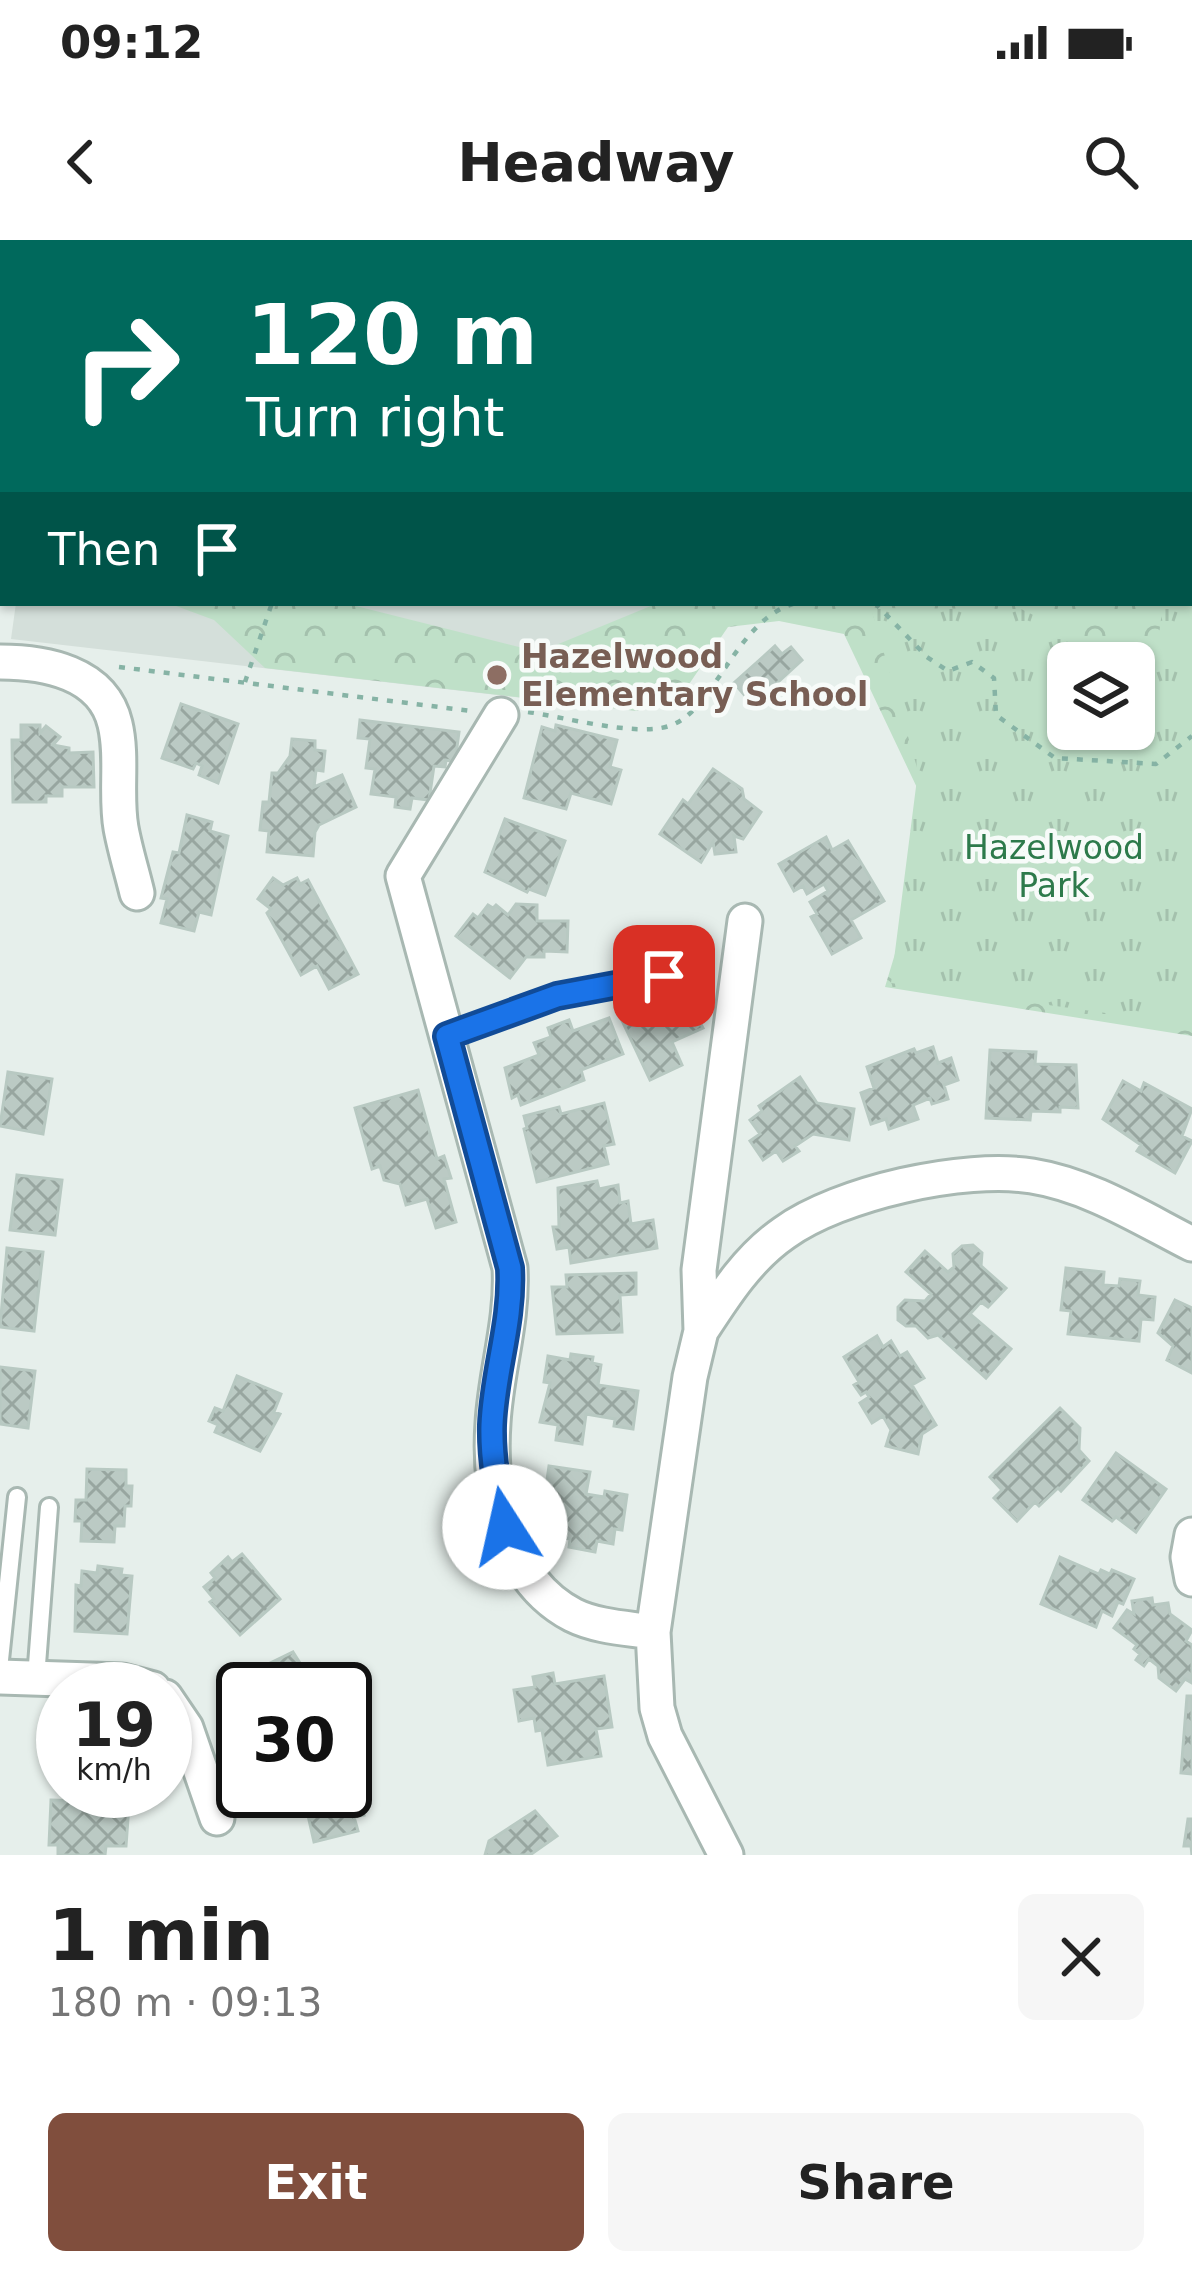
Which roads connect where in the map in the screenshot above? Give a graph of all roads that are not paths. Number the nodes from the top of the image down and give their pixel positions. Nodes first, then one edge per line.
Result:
1 (0, 662) edge
2 (501, 715) road end
3 (137, 893) dead end
4 (745, 921) dead end
5 (664, 976) dead end
6 (447, 1036) junction
7 (1192, 1244) edge
8 (701, 1331) junction
9 (16, 1498) dead end
10 (49, 1508) dead end
11 (1192, 1534) edge
12 (1192, 1579) edge
13 (653, 1632) junction
14 (0, 1660) edge
15 (37, 1662) edge
16 (0, 1677) edge
17 (36, 1678) edge
18 (192, 1745) edge
19 (216, 1815) edge
20 (726, 1855) edge

1 - 3 street
2 - 6 street
4 - 8 street
5 - 6 lane
6 - 13 street
7 - 8 street
8 - 13 street
9 - 14 lane
10 - 15 lane
11 - 12 street
13 - 20 street
16 - 17 street
18 - 19 street

